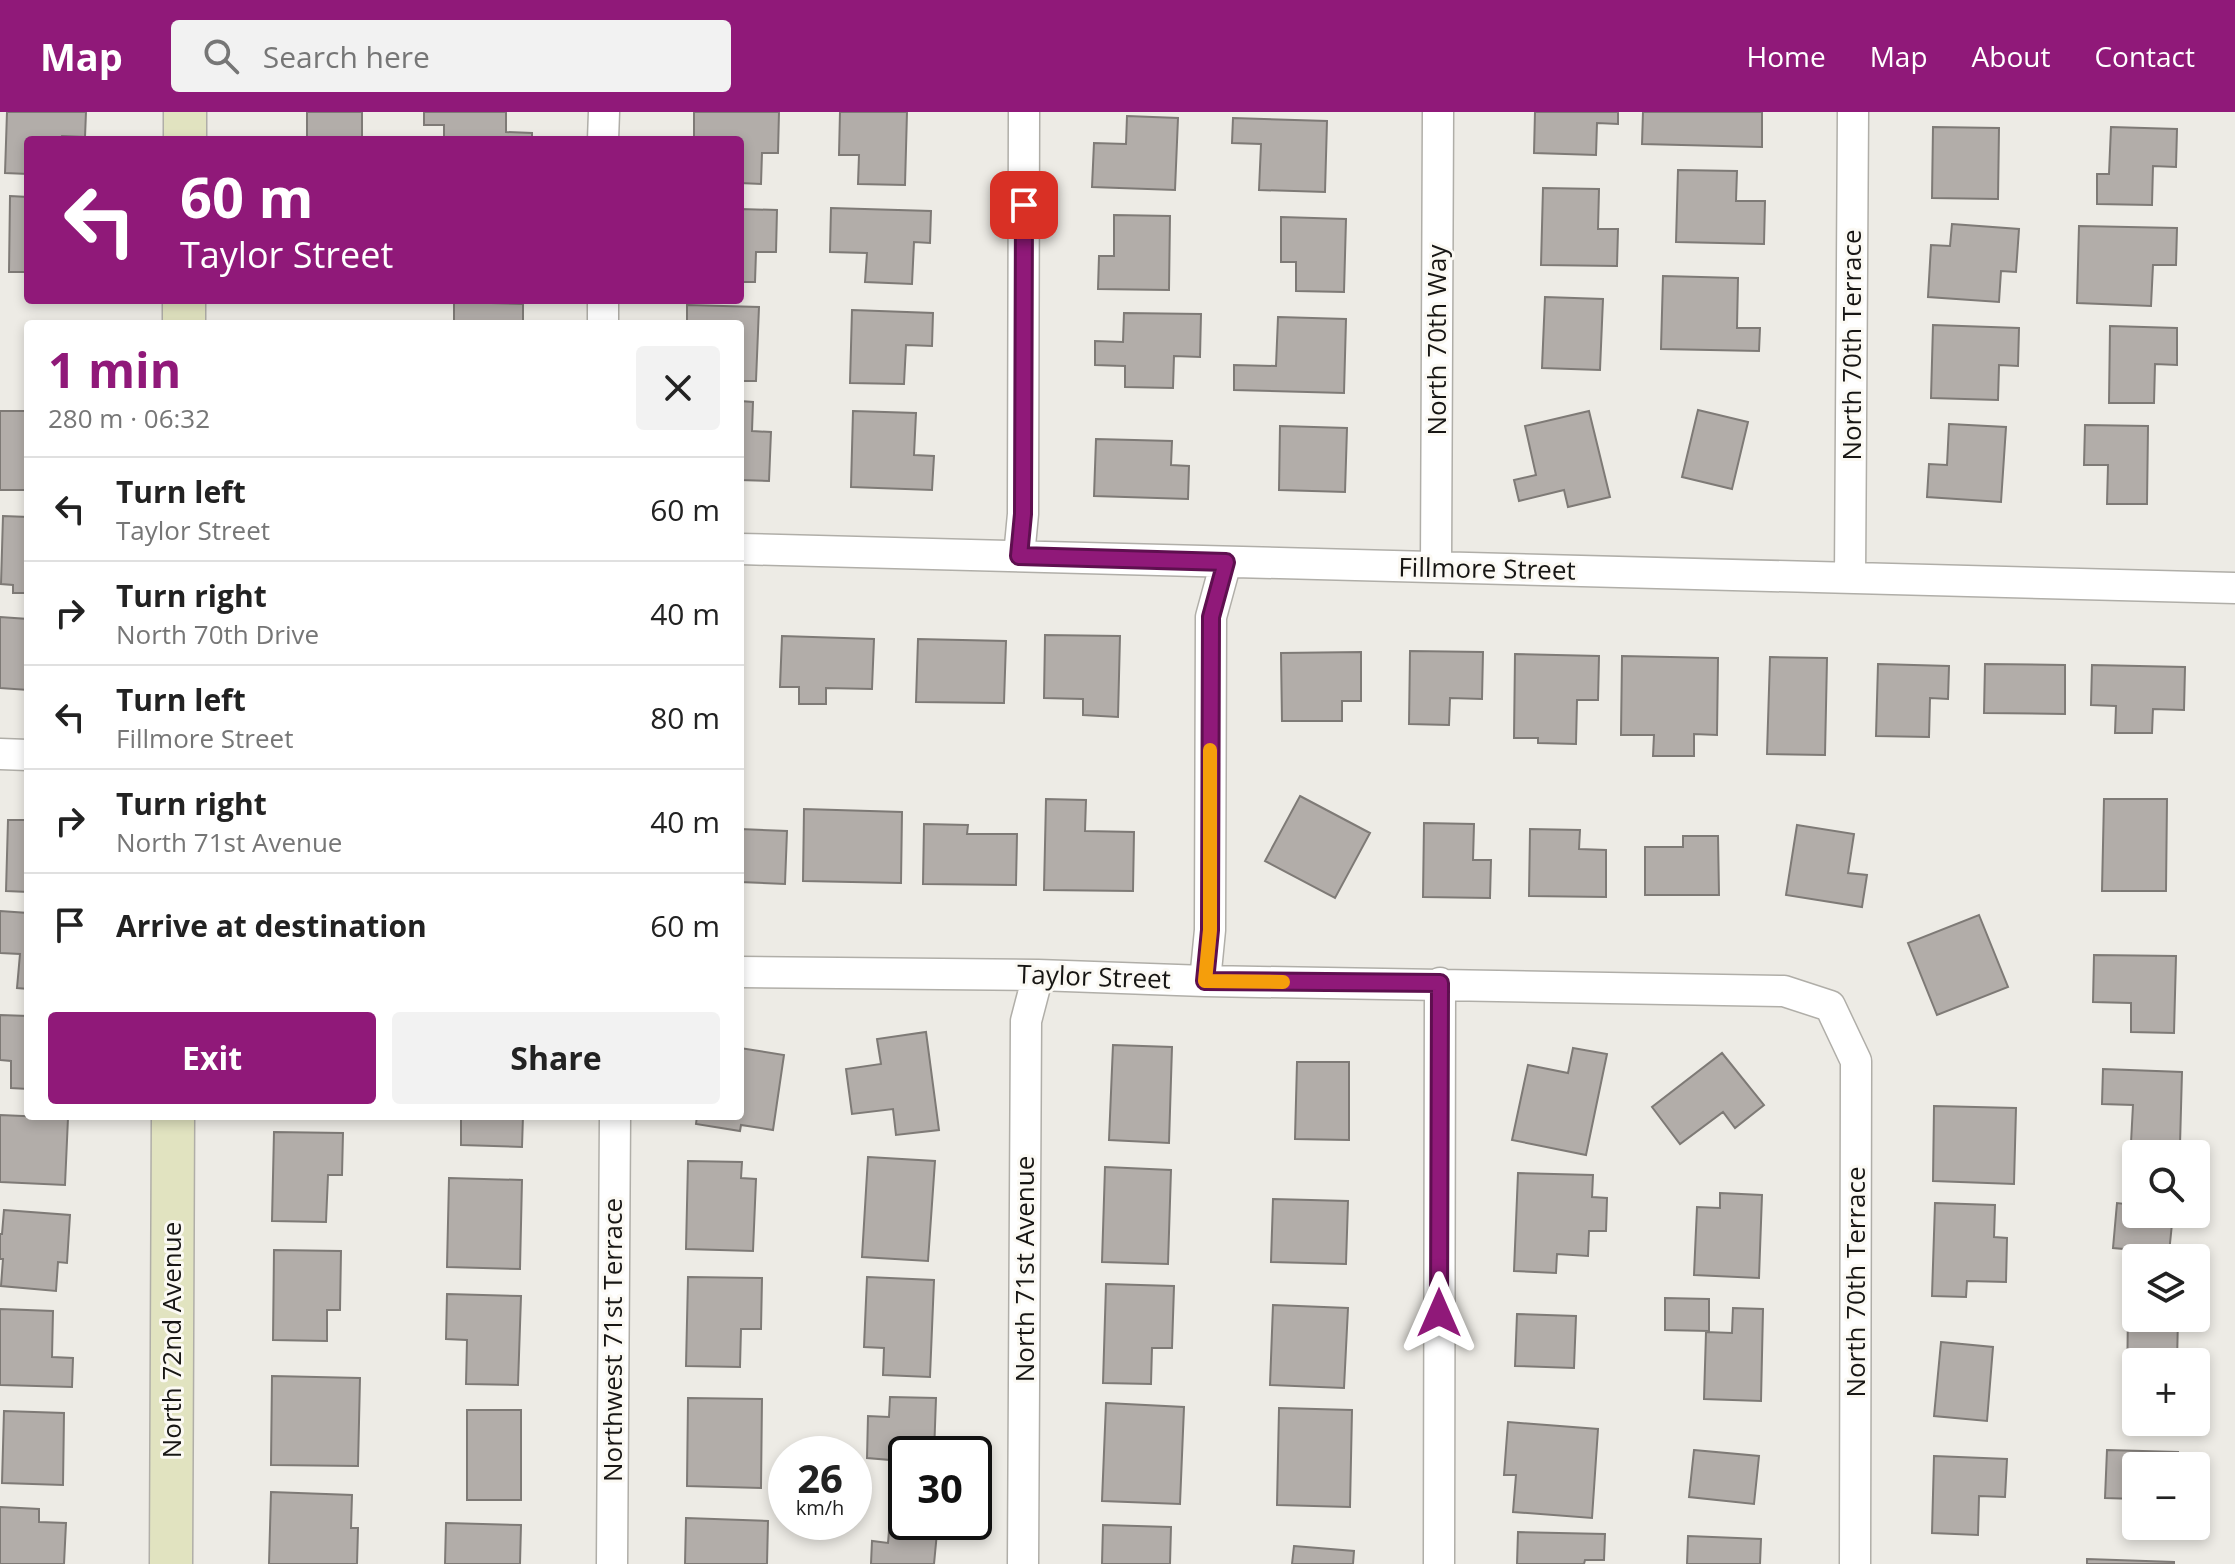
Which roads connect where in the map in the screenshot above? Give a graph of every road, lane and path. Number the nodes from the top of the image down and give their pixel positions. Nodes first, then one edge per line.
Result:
1 (185, 112) edge
2 (604, 112) edge
3 (1024, 112) edge
4 (1438, 112) edge
5 (1853, 112) edge
6 (185, 136) edge
7 (603, 136) edge
8 (744, 549) edge
9 (1019, 556) junction
10 (1226, 562) junction
11 (1436, 567) junction
12 (1850, 578) junction
13 (2235, 588) edge
14 (0, 754) edge
15 (24, 755) edge
16 (744, 972) edge
17 (1038, 975) junction
18 (1205, 981) junction
19 (1440, 983) junction
20 (1830, 1006) joint
21 (173, 1120) edge
22 (615, 1120) edge
23 (171, 1564) edge
24 (612, 1564) edge
25 (1023, 1564) edge
26 (1439, 1564) edge
27 (1855, 1564) edge

1 - 6 street
2 - 7 street
3 - 9 street
4 - 11 street, North 70th Way
5 - 12 street, North 70th Terrace
8 - 9 street, Fillmore Street
9 - 10 street, Fillmore Street
10 - 11 street, Fillmore Street
10 - 18 street
11 - 12 street, Fillmore Street
12 - 13 street, Fillmore Street
14 - 15 street
16 - 17 street, Taylor Street
17 - 18 street, Taylor Street
17 - 25 street, North 71st Avenue
18 - 19 street, Taylor Street
19 - 20 street, Taylor Street
19 - 26 street
20 - 27 street, North 70th Terrace
21 - 23 street, North 72nd Avenue
22 - 24 street, Northwest 71st Terrace

